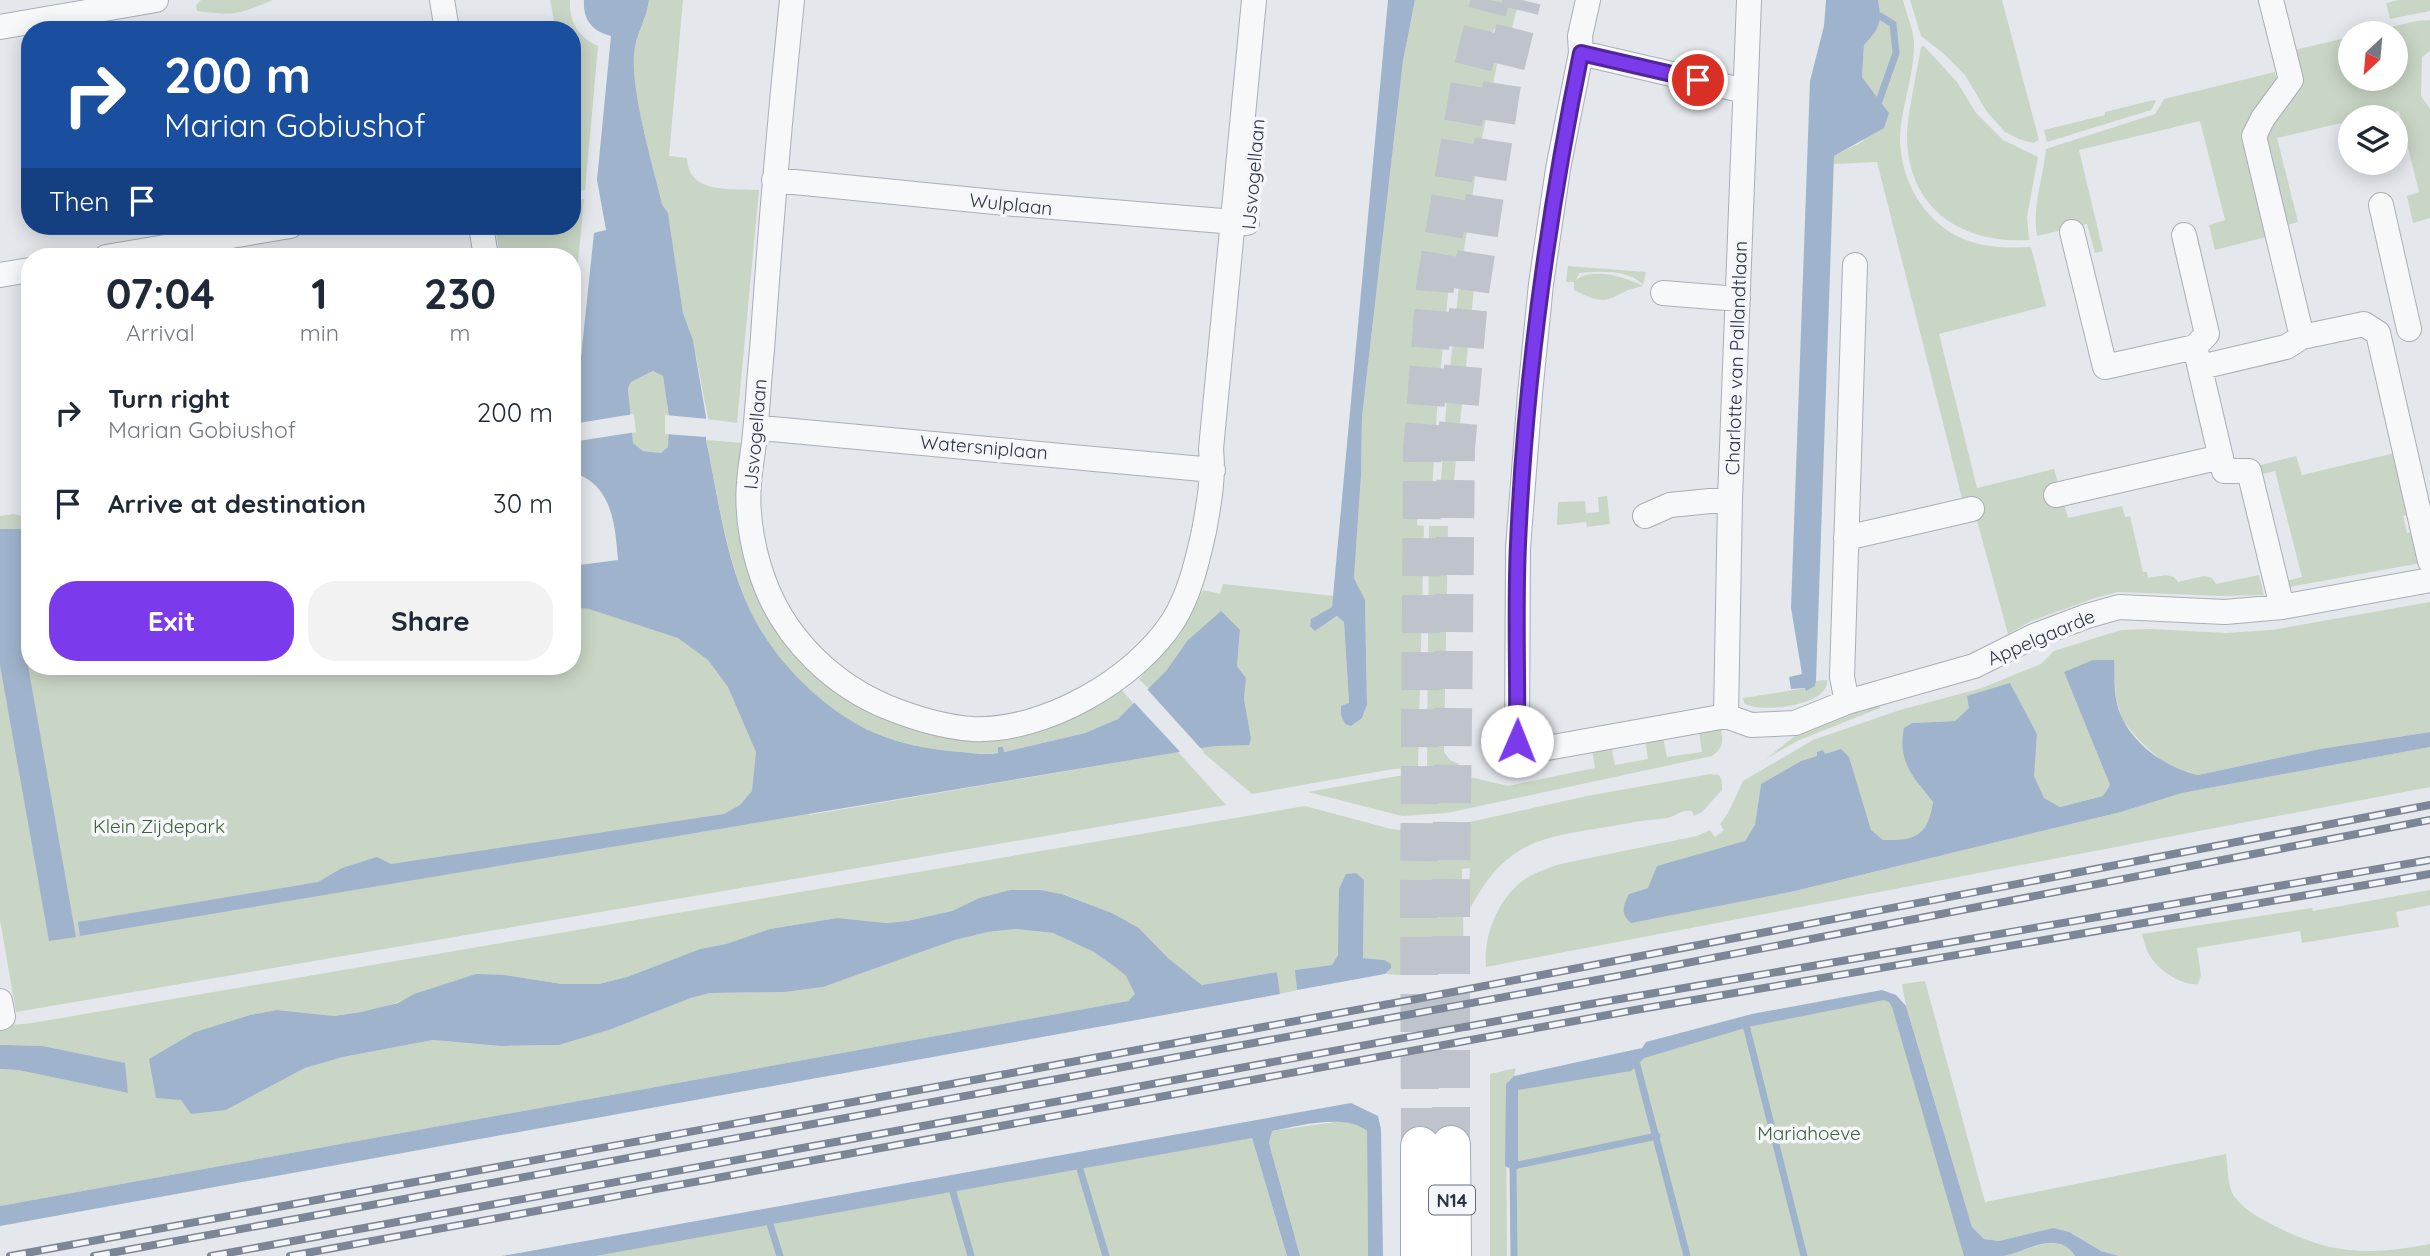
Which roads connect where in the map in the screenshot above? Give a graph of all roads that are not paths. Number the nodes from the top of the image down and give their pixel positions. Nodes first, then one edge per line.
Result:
1 (156, 0) edge
2 (442, 0) edge
3 (792, 0) edge
4 (1254, 0) edge
5 (1269, 0) edge
6 (1588, 0) edge
7 (1749, 0) edge
8 (2271, 0) edge
9 (35, 21) edge
10 (446, 21) edge
11 (21, 23) edge
12 (0, 27) edge
13 (1581, 53) junction
14 (1745, 91) junction
15 (774, 180) junction
16 (2381, 205) dead end
17 (1241, 223) junction
18 (2073, 232) dead end
19 (237, 235) edge
20 (2184, 235) dead end
21 (159, 248) edge
22 (1855, 265) dead end
23 (21, 272) edge
24 (0, 275) edge
25 (1663, 293) dead end
26 (1738, 299) junction
27 (2420, 329) edge
28 (2378, 333) junction
29 (2302, 337) junction
30 (2198, 357) junction
31 (755, 430) junction
32 (2221, 457) junction
33 (1213, 470) junction
34 (2056, 495) dead end
35 (1730, 499) junction
36 (1972, 509) dead end
37 (1645, 516) dead end
38 (1846, 538) junction
39 (2430, 561) edge
40 (2430, 580) edge
41 (2282, 607) junction
42 (1847, 702) junction
43 (1726, 716) junction
44 (1420, 1256) edge
45 (1452, 1256) edge

1 - 9 street
2 - 10 street
3 - 15 street, IJsvogellaan
4 - 17 street, IJsvogellaan
5 - 17 street, IJsvogellaan
6 - 13 street
7 - 14 street, Charlotte van Pallandtlaan
8 - 29 street
11 - 12 street
13 - 14 street
13 - 43 street
14 - 26 street, Charlotte van Pallandtlaan
15 - 17 street, Wulplaan
15 - 31 street, IJsvogellaan
16 - 27 street
17 - 33 street, IJsvogellaan
18 - 30 street
19 - 21 street
20 - 30 street
22 - 38 street
23 - 24 street
25 - 26 street
26 - 35 street, Charlotte van Pallandtlaan
27 - 28 street
28 - 29 street
28 - 39 street
29 - 30 street
30 - 32 street
31 - 33 street, Watersniplaan
31 - 33 street, IJsvogellaan
32 - 34 street
32 - 41 street
35 - 37 street
35 - 43 street, Charlotte van Pallandtlaan
36 - 38 street
38 - 42 street
40 - 41 street, Appelgaarde
41 - 42 street, Appelgaarde
42 - 43 street, Appelgaarde
44 - 45 main road, N14

